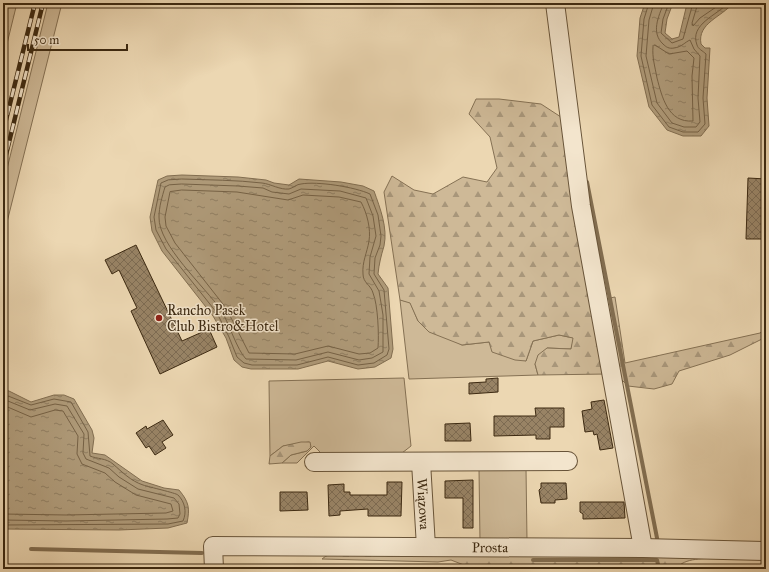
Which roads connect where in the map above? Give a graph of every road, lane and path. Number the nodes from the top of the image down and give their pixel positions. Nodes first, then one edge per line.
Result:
1 (555, 3) edge
2 (568, 461) dead end
3 (314, 462) dead end
4 (421, 462) junction
5 (426, 547) junction
6 (643, 548) junction
7 (766, 551) edge
8 (214, 569) edge

1 - 6 street
2 - 4 street
3 - 4 street
4 - 5 street, Wiązowa
5 - 6 street, Prosta
5 - 8 street, Prosta
6 - 7 street, Prosta

